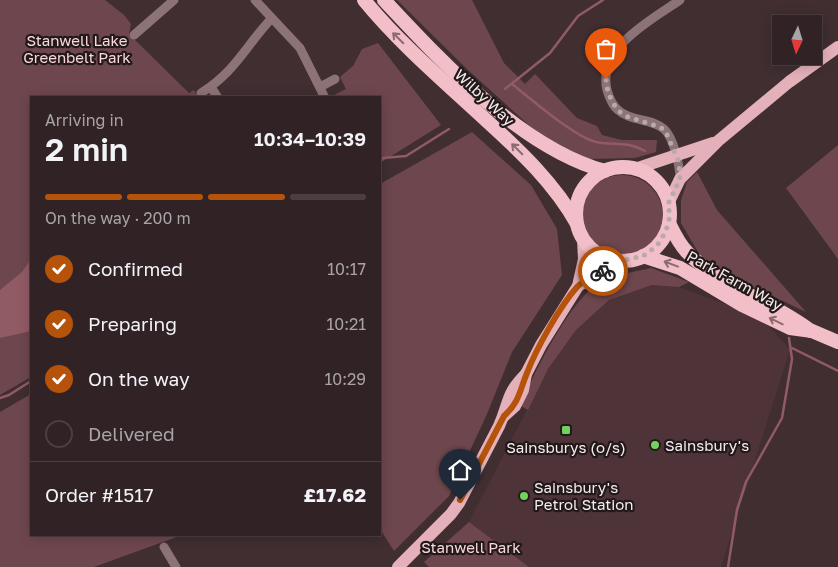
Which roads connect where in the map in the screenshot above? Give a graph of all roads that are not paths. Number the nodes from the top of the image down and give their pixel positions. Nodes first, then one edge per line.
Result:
1 (174, 0) edge
2 (255, 0) edge
3 (364, 0) edge
4 (384, 0) edge
5 (680, 0) edge
6 (271, 19) junction
7 (134, 36) dead end
8 (838, 47) edge
9 (335, 79) dead end
10 (211, 87) junction
11 (320, 87) junction
12 (201, 93) dead end
13 (217, 96) edge
14 (324, 96) edge
15 (718, 141) junction
16 (676, 156) junction
17 (635, 169) junction
18 (605, 171) junction
19 (680, 179) junction
20 (668, 204) junction
21 (669, 222) junction
22 (577, 224) junction
23 (583, 239) junction
24 (643, 256) junction
25 (620, 261) junction
26 (578, 286) junction
27 (812, 331) junction
28 (838, 342) edge
29 (164, 547) dead end
30 (176, 567) edge
31 (398, 567) edge

1 - 7 street
2 - 6 street
22 -> 3 highway, Wilby Way
4 - 18 highway, Wilby Way
5 - 16 street
6 - 10 street
6 - 11 street
8 - 15 main road
9 - 11 street
10 - 12 street
10 - 13 street
11 - 14 street
15 - 16 main road
15 - 19 main road
16 - 17 main road
16 - 19 street
17 - 18 highway
17 - 20 highway
18 - 22 highway
19 - 20 main road
20 - 21 highway
21 - 24 highway
21 - 27 highway, Park Farm Way
22 - 23 highway
23 - 25 highway
23 - 26 main road
24 - 25 highway
27 -> 24 highway, Park Farm Way
25 - 26 main road
26 - 31 main road
27 - 28 highway, Park Farm Way
29 - 30 street

